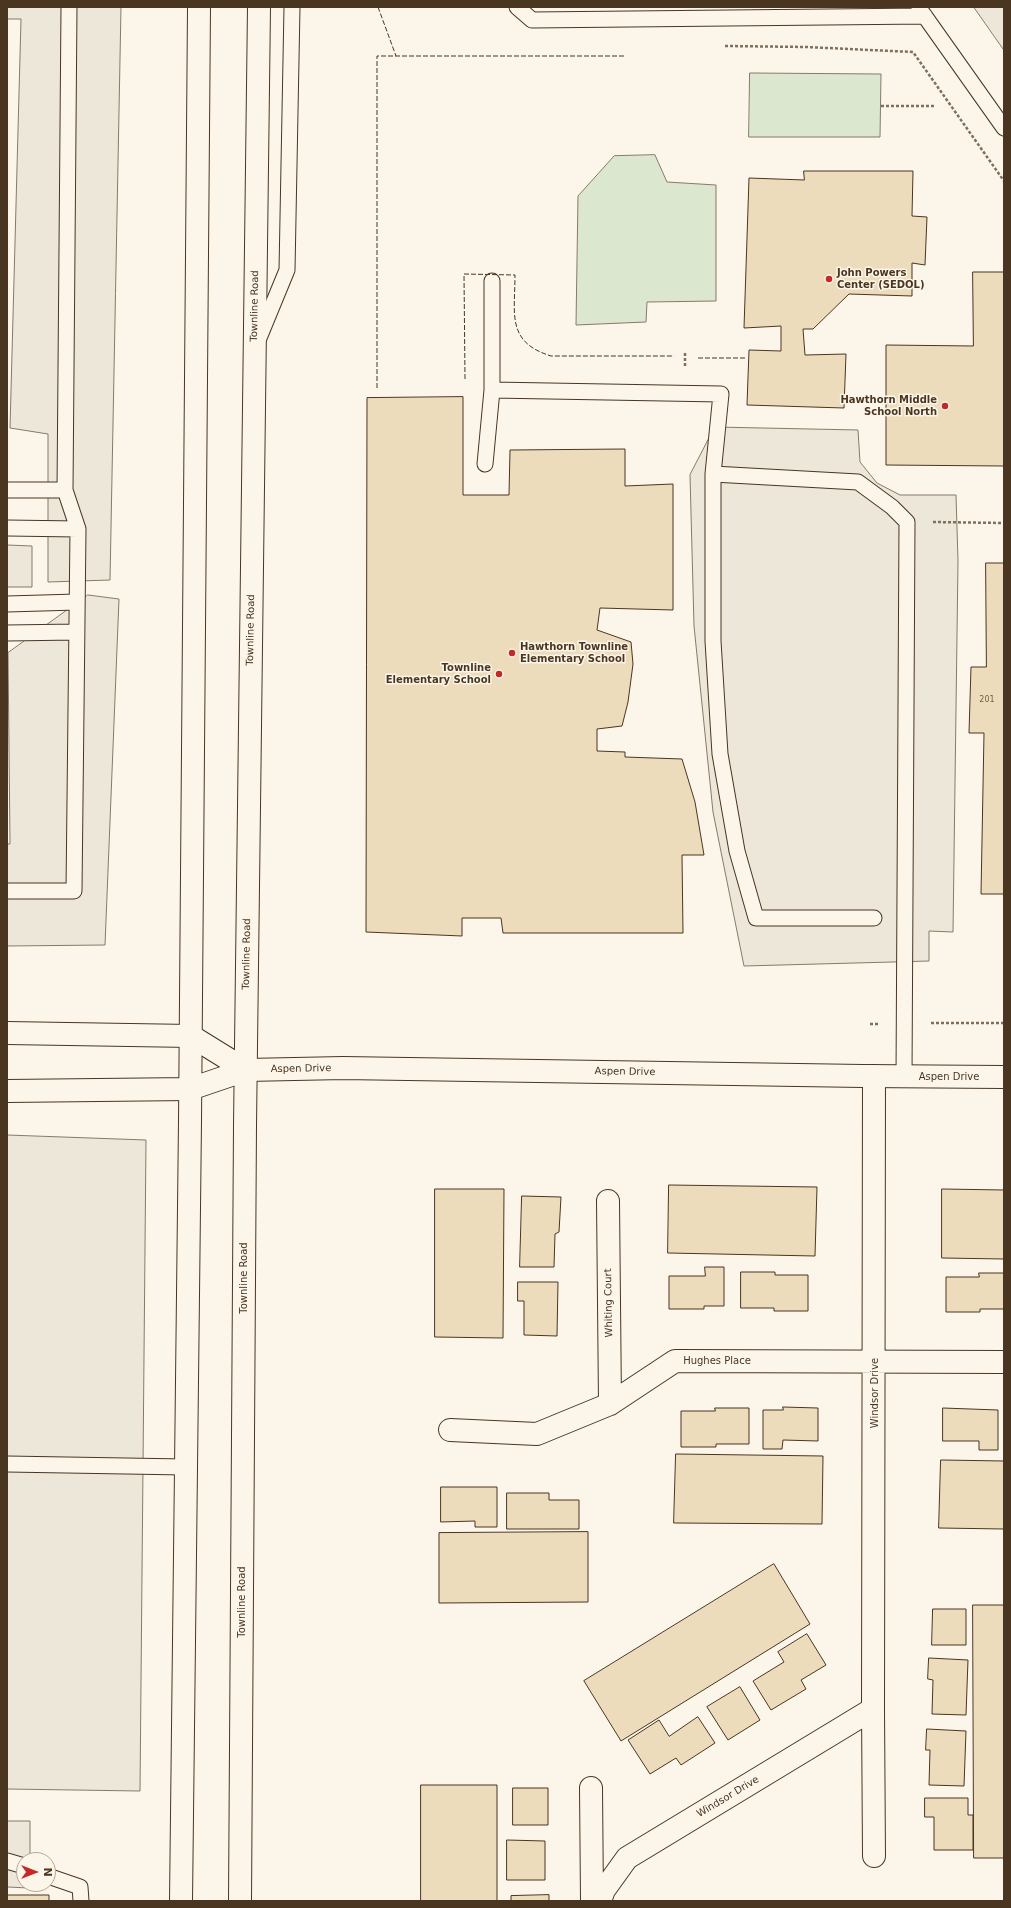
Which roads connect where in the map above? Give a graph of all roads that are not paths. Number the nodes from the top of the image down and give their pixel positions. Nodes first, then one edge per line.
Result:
1 (70, 7) edge
2 (199, 7) edge
3 (259, 7) edge
4 (292, 7) edge
5 (517, 7) edge
6 (922, 11) edge
7 (1004, 128) edge
8 (492, 281) dead end
9 (255, 348) junction
10 (492, 390) junction
11 (485, 464) dead end
12 (713, 474) junction
13 (7, 490) edge
14 (65, 490) junction
15 (7, 528) edge
16 (78, 529) junction
17 (77, 602) junction
18 (7, 604) edge
19 (76, 632) junction
20 (7, 633) edge
21 (7, 891) edge
22 (874, 918) dead end
23 (7, 1033) edge
24 (191, 1036) junction
25 (246, 1070) junction
26 (874, 1076) junction
27 (904, 1076) junction
28 (1004, 1077) edge
29 (190, 1089) junction
30 (7, 1092) edge
31 (608, 1201) dead end
32 (875, 1361) junction
33 (1004, 1362) edge
34 (610, 1404) junction
35 (450, 1430) dead end
36 (7, 1464) edge
37 (185, 1467) junction
38 (873, 1709) junction
39 (591, 1788) dead end
40 (874, 1856) dead end
41 (56, 1879) edge
42 (80, 1901) edge
43 (181, 1901) edge
44 (240, 1901) edge
45 (592, 1901) edge
46 (600, 1901) edge

1 - 14 lane
2 - 24 main road
3 - 9 main road, Townline Road
4 - 9 lane
5 - 6 lane
6 - 7 lane
8 - 10 lane
9 - 25 main road, Townline Road
10 - 11 lane
10 - 12 lane
12 - 22 lane
12 - 27 lane
13 - 14 lane
14 - 16 lane
15 - 16 lane
16 - 17 lane
17 - 18 lane
17 - 19 lane
19 - 20 lane
19 - 21 lane
23 - 24 main road
24 - 25 main road
24 - 29 main road
25 - 26 main road, Aspen Drive
25 - 29 main road, Aspen Drive
25 - 44 main road, Townline Road
26 - 27 main road, Aspen Drive
26 - 32 main road, Windsor Drive
27 - 28 main road, Aspen Drive
29 - 30 main road, Aspen Drive
29 - 37 main road
31 - 34 main road, Whiting Court
32 - 33 main road, Hughes Place
32 - 34 main road, Hughes Place
32 - 38 main road, Windsor Drive
34 - 35 main road, Hughes Place
36 - 37 lane
37 - 43 main road
38 - 40 main road, Windsor Drive
38 - 46 main road, Windsor Drive
39 - 45 main road
41 - 42 lane

